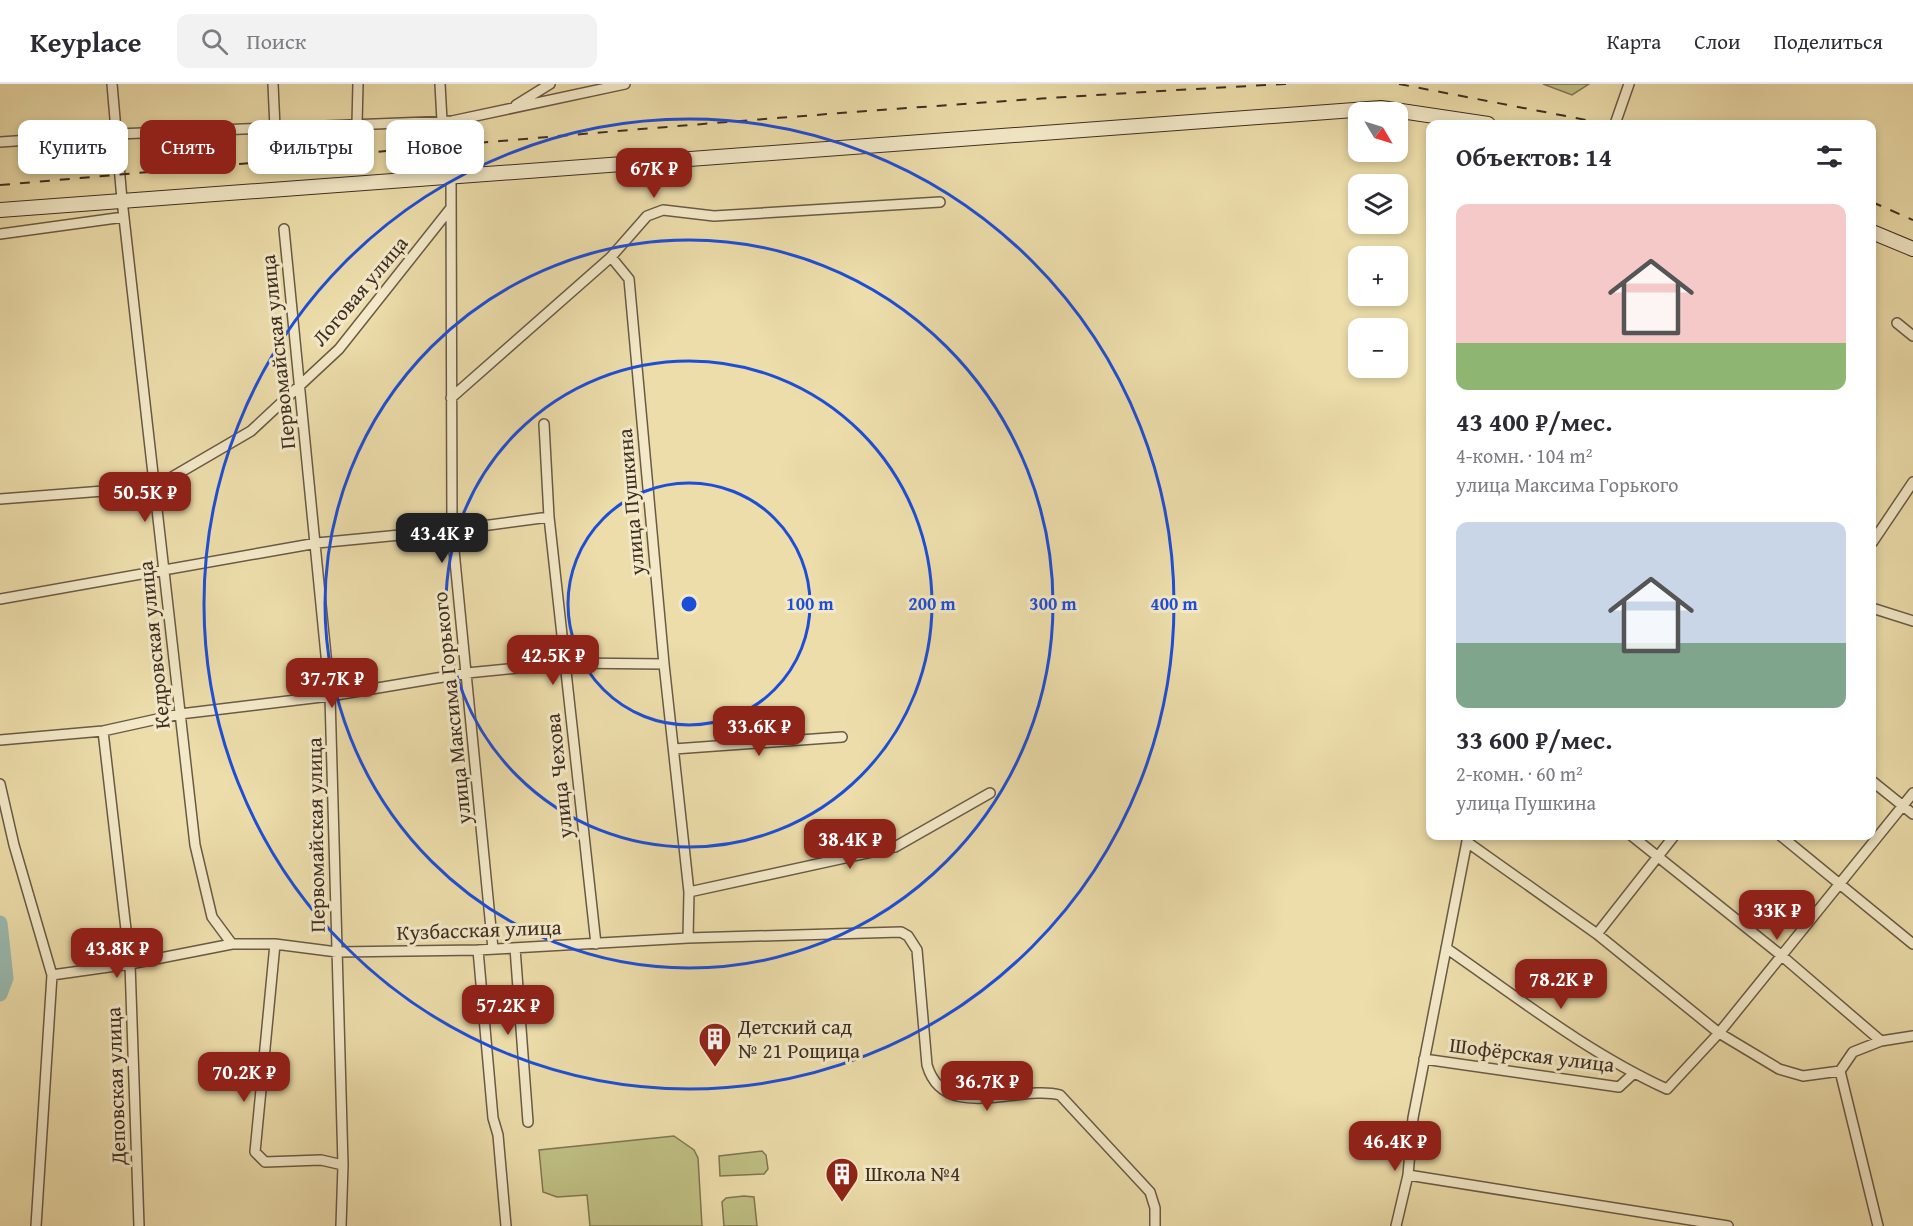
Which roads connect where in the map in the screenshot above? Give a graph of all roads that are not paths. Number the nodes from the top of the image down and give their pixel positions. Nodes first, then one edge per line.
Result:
1 (112, 84) edge
2 (273, 84) edge
3 (358, 84) edge
4 (440, 84) edge
5 (550, 84) edge
6 (625, 84) edge
7 (1629, 84) edge
8 (509, 110) junction
9 (116, 120) edge
10 (275, 120) edge
11 (357, 120) edge
12 (442, 120) edge
13 (448, 120) edge
14 (1461, 120) edge
15 (1616, 120) edge
16 (248, 129) edge
17 (128, 134) edge
18 (18, 141) edge
19 (0, 142) edge
20 (120, 174) edge
21 (451, 176) junction
22 (122, 200) junction
23 (940, 202) dead end
24 (450, 209) junction
25 (0, 210) edge
26 (124, 217) junction
27 (284, 229) dead end
28 (0, 234) edge
29 (1876, 234) edge
30 (1913, 249) edge
31 (612, 257) junction
32 (1897, 323) dead end
33 (1913, 336) edge
34 (298, 387) junction
35 (451, 398) junction
36 (544, 424) dead end
37 (1913, 482) edge
38 (155, 487) junction
39 (0, 499) edge
40 (549, 517) junction
41 (452, 530) junction
42 (1876, 537) edge
43 (317, 543) junction
44 (164, 572) junction
45 (0, 599) edge
46 (1876, 609) edge
47 (1913, 621) edge
48 (564, 663) junction
49 (664, 664) junction
50 (467, 673) junction
51 (330, 696) junction
52 (180, 714) junction
53 (103, 731) junction
54 (842, 738) dead end
55 (0, 740) edge
56 (674, 749) junction
57 (0, 784) edge
58 (1876, 785) edge
59 (990, 793) dead end
60 (1913, 793) edge
61 (1903, 806) junction
62 (1913, 814) edge
63 (1467, 840) edge
64 (1468, 840) edge
65 (1637, 840) edge
66 (1671, 840) edge
67 (1786, 840) edge
68 (1876, 840) edge
69 (1876, 840) edge
70 (1659, 856) junction
71 (1841, 884) junction
72 (689, 892) junction
73 (1597, 934) junction
74 (688, 938) junction
75 (232, 944) junction
76 (275, 944) junction
77 (596, 944) junction
78 (1913, 944) edge
79 (515, 948) junction
80 (1446, 948) junction
81 (493, 949) junction
82 (478, 950) junction
83 (337, 952) junction
84 (1782, 956) junction
85 (130, 964) junction
86 (52, 975) junction
87 (1719, 1033) junction
88 (1913, 1036) edge
89 (1881, 1041) junction
90 (1424, 1059) junction
91 (1840, 1071) junction
92 (1633, 1074) junction
93 (528, 1122) dead end
94 (343, 1166) junction
95 (1408, 1175) junction
96 (36, 1226) edge
97 (139, 1226) edge
98 (341, 1226) edge
99 (506, 1226) edge
100 (1155, 1226) edge
101 (1396, 1226) edge
102 (1728, 1226) edge
103 (1878, 1226) edge

1 - 9 street, Кедровская улица
2 - 10 street
3 - 11 street
4 - 12 street
5 - 8 street
6 - 8 street
7 - 15 street
8 - 13 street
14 - 21 street
16 - 17 street
18 - 19 street
20 - 22 street, Кедровская улица
21 - 22 street
21 - 24 street, улица Максима Горького
22 - 25 street
22 - 26 street, Кедровская улица
23 - 31 street
24 - 34 street, Логовая улица
24 - 35 street, улица Максима Горького
26 - 28 street
26 - 38 street, Кедровская улица
27 - 34 street, Первомайская улица
29 - 30 street
31 - 35 street
31 - 49 street, улица Пушкина
32 - 33 street
34 - 38 street, Логовая улица
34 - 43 street, Первомайская улица
35 - 41 street, улица Максима Горького
36 - 40 street, улица Чехова
37 - 42 street
38 - 39 street, Логовая улица
38 - 44 street, Кедровская улица
40 - 41 street
40 - 48 street, улица Чехова
41 - 43 street
41 - 50 street, улица Максима Горького
43 - 44 street
43 - 51 street, Первомайская улица
44 - 45 street
44 - 52 street, Кедровская улица
46 - 47 street
48 - 49 street
48 - 50 street
48 - 77 street, улица Чехова
49 - 56 street, улица Пушкина
50 - 51 street
50 - 81 street, улица Максима Горького
51 - 52 street
51 - 83 street, Первомайская улица
52 - 53 street
52 - 75 street, Кедровская улица
53 - 55 street
53 - 85 street, Деповская улица
54 - 56 street
56 - 72 street, улица Пушкина
57 - 86 street
58 - 61 street
59 - 72 street
60 - 61 street
61 - 62 street
61 - 68 street
63 - 80 street
64 - 73 street
65 - 70 street
66 - 70 street
67 - 71 street
69 - 71 street
70 - 73 street
70 - 84 street
71 - 78 street
71 - 84 street
72 - 74 street, улица Пушкина
73 - 87 street
74 - 77 street, Кузбасская улица
74 - 100 street, Кузбасская улица
75 - 76 street, Кузбасская улица
75 - 85 street, Кузбасская улица
76 - 83 street, Кузбасская улица
76 - 94 street
77 - 79 street, Кузбасская улица
79 - 81 street, Кузбасская улица
79 - 93 street
80 - 90 street
80 - 92 street
81 - 82 street, Кузбасская улица
82 - 83 street, Кузбасская улица
82 - 99 street
83 - 94 street, Первомайская улица
84 - 87 street
84 - 89 street
85 - 86 street, Кузбасская улица
85 - 97 street, Деповская улица
86 - 96 street
87 - 91 street
87 - 92 street
88 - 89 street
89 - 91 street
90 - 92 street, Шофёрская улица
90 - 95 street
91 - 103 street
94 - 98 street, Первомайская улица
95 - 101 street
95 - 102 street

